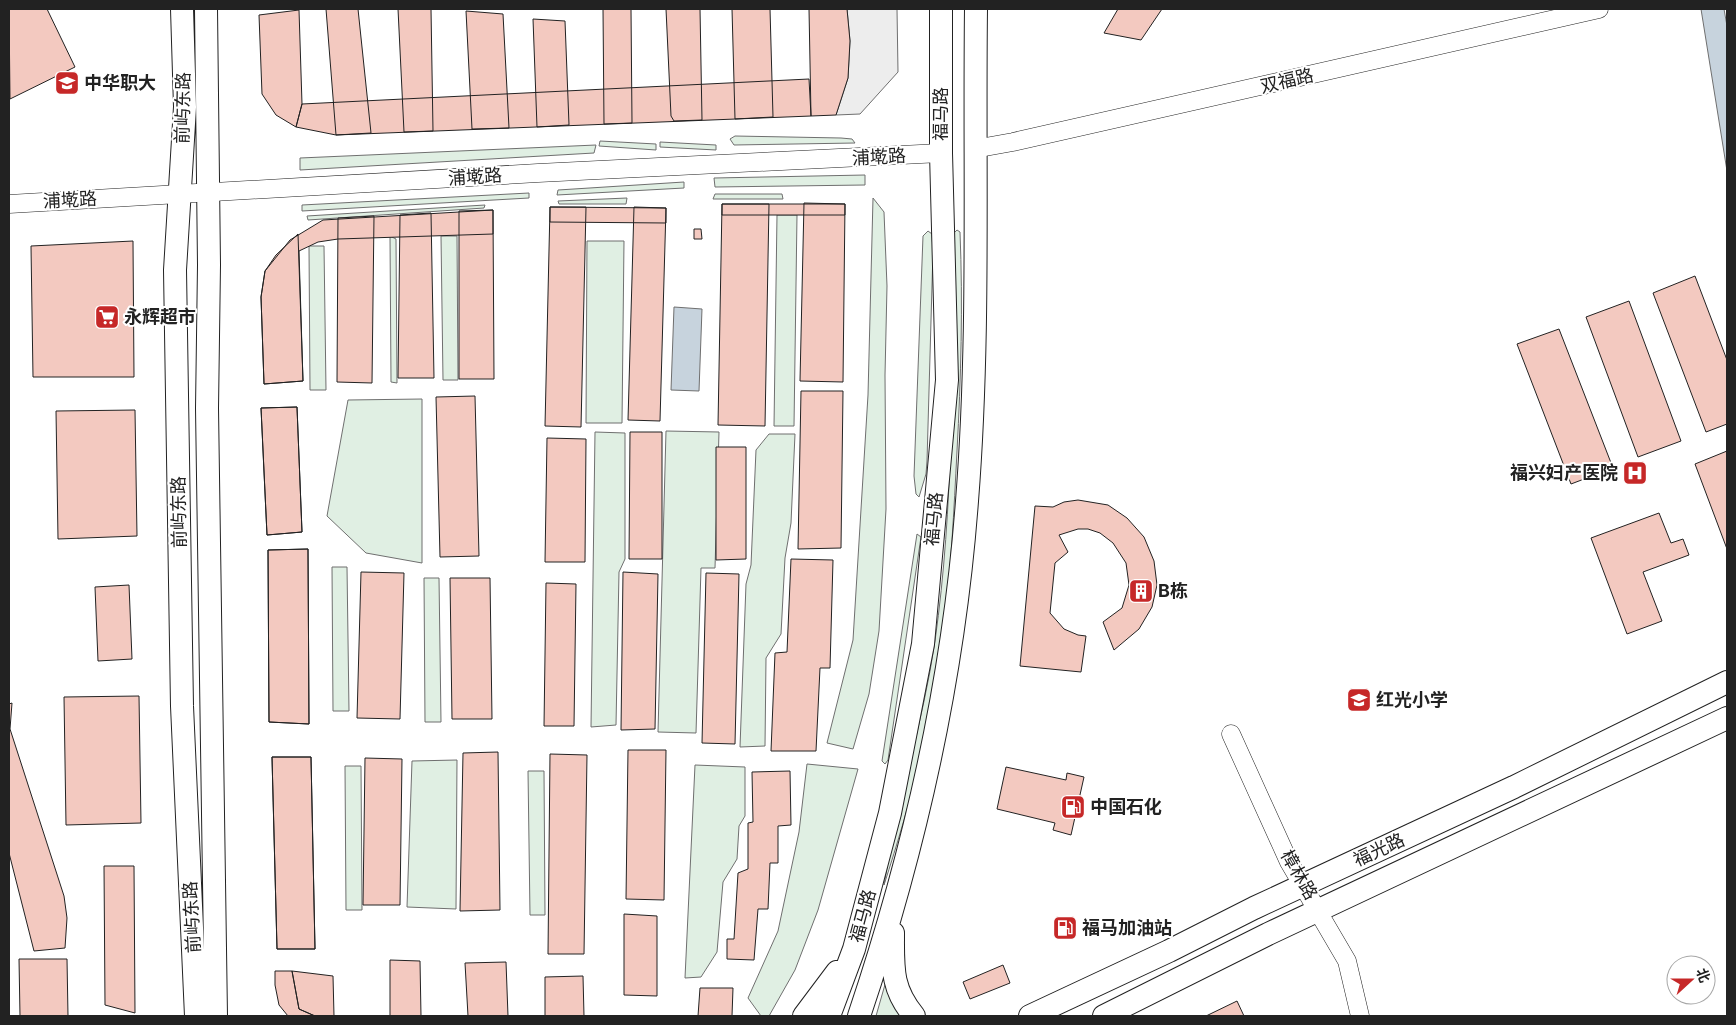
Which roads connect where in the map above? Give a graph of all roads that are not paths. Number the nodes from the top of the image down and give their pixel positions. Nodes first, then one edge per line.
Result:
1 (182, 9) edge
2 (206, 9) edge
3 (941, 9) edge
4 (976, 9) edge
5 (1599, 9) edge
6 (974, 149) junction
7 (941, 154) junction
8 (207, 193) junction
9 (179, 195) junction
10 (9, 204) edge
11 (1727, 682) edge
12 (1727, 718) edge
13 (1231, 734) dead end
14 (1304, 885) junction
15 (893, 901) junction
16 (1319, 910) junction
17 (854, 949) junction
18 (1031, 1015) edge
19 (196, 1016) edge
20 (216, 1016) edge
21 (804, 1016) edge
22 (828, 1016) edge
23 (859, 1016) edge
24 (914, 1016) edge
25 (1104, 1016) edge
26 (1360, 1016) edge

1 - 9 main road, 前屿东路
2 - 8 main road, 前屿东路
3 - 7 main road, 福马路
4 - 6 main road, 福马路
5 - 6 street, 双福路
6 - 15 main road, 福马路
7 - 8 street, 浦墘路
7 - 17 main road, 福马路
8 - 9 street, 浦墘路
8 - 20 main road, 前屿东路
9 - 10 street, 浦墘路
9 - 19 main road, 前屿东路
11 - 14 main road, 福光路
12 - 16 main road, 福光路
13 - 14 street, 樟林路
14 - 16 street, 樟林路
14 - 18 main road, 福光路
15 - 23 main road, 福马路
15 - 24 main road
16 - 25 main road, 福光路
16 - 26 street, 樟林路
17 - 21 main road
17 - 22 main road, 福马路

